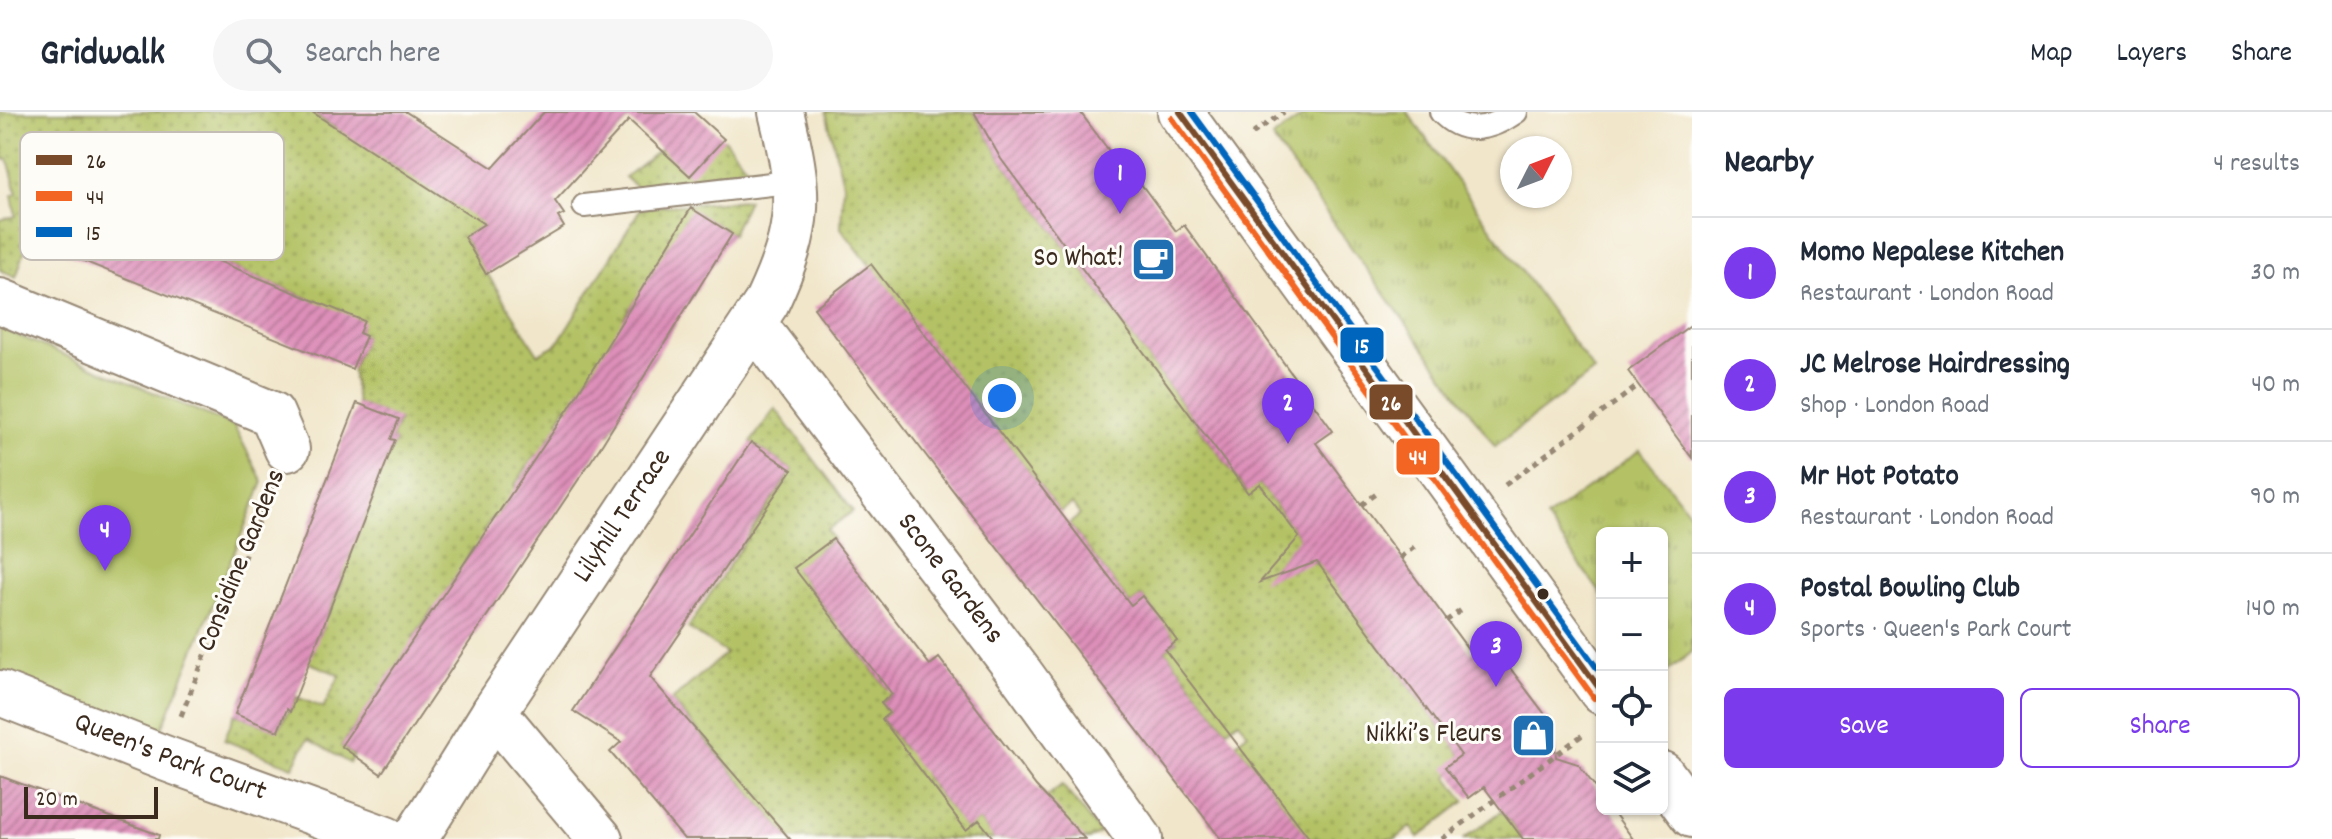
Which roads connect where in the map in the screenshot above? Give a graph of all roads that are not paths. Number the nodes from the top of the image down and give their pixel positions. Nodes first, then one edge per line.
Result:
1 (781, 112) edge
2 (1180, 112) edge
3 (1441, 112) edge
4 (1516, 112) edge
5 (796, 181) junction
6 (584, 206) dead end
7 (0, 301) edge
8 (755, 325) junction
9 (287, 449) road end
10 (0, 693) edge
11 (1596, 711) edge
12 (494, 712) junction
13 (1668, 782) edge
14 (1692, 815) edge
15 (386, 839) edge
16 (415, 839) edge
17 (600, 839) edge
18 (1140, 839) edge

1 - 5 street, Lilyhill Terrace
2 - 11 street
3 - 4 lane
5 - 6 lane
5 - 8 street, Lilyhill Terrace
7 - 9 street, Considine Gardens
8 - 12 street, Lilyhill Terrace
8 - 18 street, Scone Gardens
10 - 15 street, Queen's Park Court
12 - 16 street, Lilyhill Terrace
12 - 17 street
13 - 14 street

